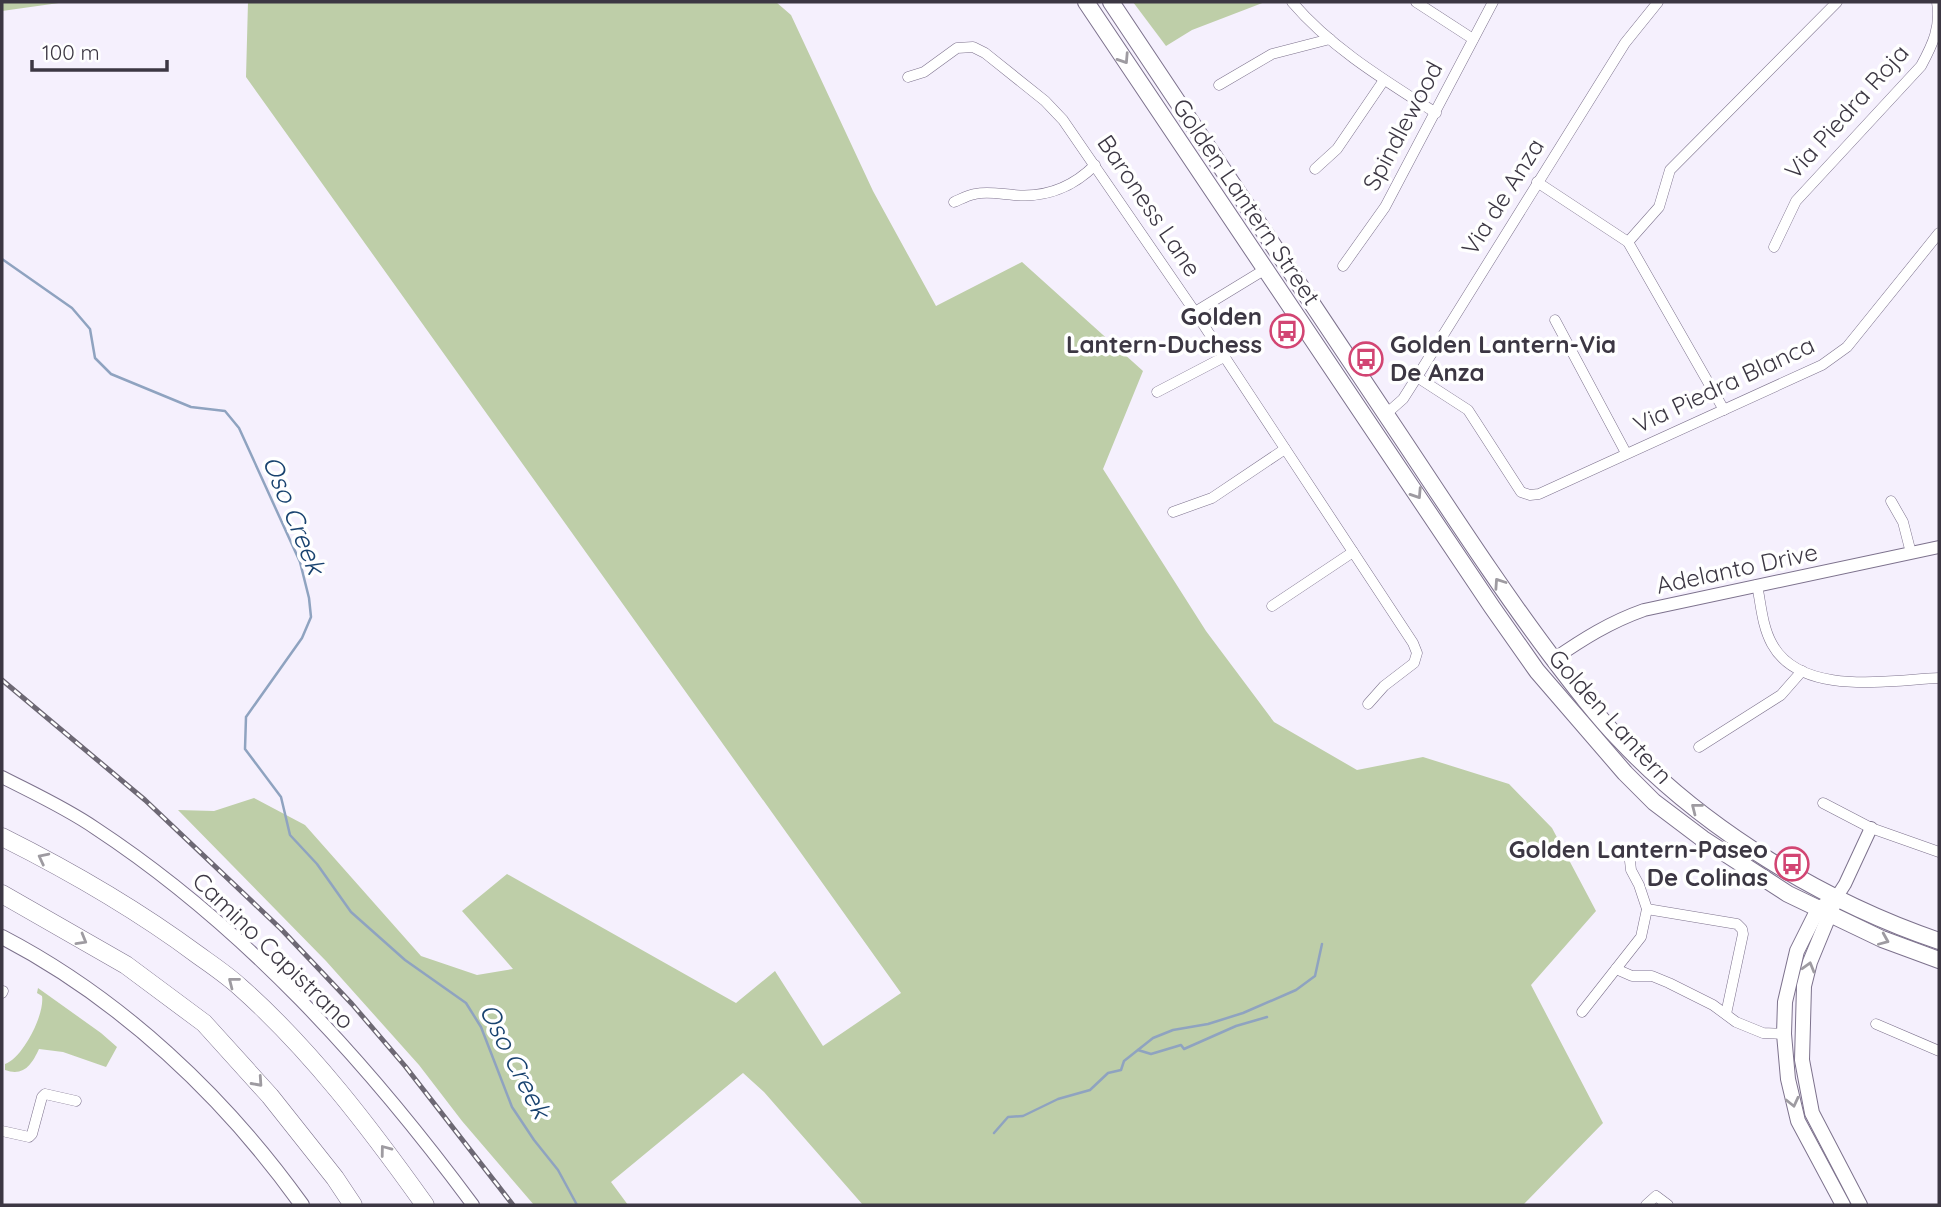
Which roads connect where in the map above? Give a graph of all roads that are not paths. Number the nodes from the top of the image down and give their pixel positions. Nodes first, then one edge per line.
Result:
1 (1086, 2) edge
2 (1111, 2) edge
3 (1292, 2) edge
4 (1416, 2) edge
5 (1493, 2) edge
6 (1658, 2) edge
7 (1837, 2) edge
8 (1937, 2) edge
9 (1330, 39) junction
10 (1474, 39) junction
11 (908, 77) dead end
12 (1384, 80) junction
13 (1219, 85) dead end
14 (1436, 113) junction
15 (1095, 164) junction
16 (1315, 169) dead end
17 (1537, 182) junction
18 (954, 202) dead end
19 (1265, 233) junction
20 (1939, 233) edge
21 (1628, 242) junction
22 (1774, 247) dead end
23 (1343, 266) dead end
24 (1264, 270) junction
25 (1293, 276) junction
26 (1195, 312) junction
27 (1555, 320) dead end
28 (1224, 357) junction
29 (1417, 377) junction
30 (1157, 392) dead end
31 (1360, 410) junction
32 (1724, 410) junction
33 (1386, 414) junction
34 (1370, 426) joint
35 (1386, 446) junction
36 (1285, 449) junction
37 (1626, 453) junction
38 (1891, 501) dead end
39 (1173, 512) dead end
40 (1939, 547) edge
41 (1353, 552) junction
42 (1911, 553) junction
43 (1757, 585) junction
44 (1272, 606) dead end
45 (1492, 607) junction
46 (1554, 659) junction
47 (1802, 671) junction
48 (1939, 678) edge
49 (1368, 704) dead end
50 (1590, 732) junction
51 (1699, 747) dead end
52 (2, 777) edge
53 (1823, 803) dead end
54 (1871, 828) junction
55 (2, 837) edge
56 (1629, 852) dead end
57 (1939, 852) edge
58 (2, 894) edge
59 (1836, 898) junction
60 (1647, 909) junction
61 (1824, 912) junction
62 (2, 937) edge
63 (1939, 941) edge
64 (1939, 960) edge
65 (1616, 969) junction
66 (1582, 1012) dead end
67 (1726, 1014) junction
68 (1876, 1024) dead end
69 (1784, 1034) junction
70 (1801, 1034) junction
71 (1939, 1051) edge
72 (76, 1101) dead end
73 (2, 1131) edge
74 (302, 1205) edge
75 (353, 1205) edge
76 (425, 1205) edge
77 (473, 1205) edge
78 (1646, 1205) edge
79 (1668, 1205) edge
80 (1843, 1205) edge
81 (1860, 1205) edge

1 -> 24 main road, Golden Lantern Street
2 - 19 main road, Golden Lantern Street
3 - 9 street
4 - 10 street
5 - 10 street, Spindlewood
6 - 17 street, Via de Anza
7 - 21 street
8 - 22 street, Via Piedra Roja
9 - 12 street
9 - 13 street
10 - 14 street, Spindlewood
11 - 15 street, Baroness Lane
12 - 14 street
12 - 16 street
14 - 23 street, Spindlewood
15 - 18 street
15 - 26 street, Baroness Lane
17 - 21 street
17 - 29 street, Via de Anza
19 - 24 main road
19 - 25 main road, Golden Lantern Street
20 - 32 street, Via Piedra Blanca
21 - 32 street
24 - 25 main road
24 - 26 street
24 - 31 main road, Golden Lantern Street
25 - 33 main road, Golden Lantern Street
26 - 28 street, Baroness Lane
27 - 37 street
28 - 30 street
28 - 36 street, Baroness Lane
29 - 33 street, Via de Anza
29 - 37 street, Via Piedra Blanca
31 - 33 main road
31 - 34 main road, Golden Lantern Street
32 - 37 street, Via Piedra Blanca
33 - 35 main road
46 -> 33 main road, Golden Lantern
34 - 35 main road, Golden Lantern
35 -> 45 main road, Golden Lantern
36 - 39 street
36 - 41 street, Baroness Lane
38 - 42 street
40 - 42 street, Adelanto Drive
41 - 44 street
41 - 49 street, Baroness Lane
42 - 43 street, Adelanto Drive
43 - 46 street, Adelanto Drive
43 - 47 street
45 - 46 main road
45 - 50 main road, Golden Lantern
46 - 50 main road
59 -> 46 main road, Golden Lantern
47 - 48 street
47 - 51 street
50 - 61 main road, Golden Lantern
52 - 77 street, Camino Capistrano
53 - 54 street
54 - 57 street
54 - 59 street
76 -> 55 highway
56 - 60 street
58 -> 75 highway
59 - 61 main road
59 - 63 main road, Golden Lantern
60 - 65 street
60 - 67 street
61 -> 64 main road, Golden Lantern
61 - 69 main road
70 -> 61 main road
62 - 74 main road
65 - 66 street
65 - 67 street
67 - 69 street
68 - 71 street
69 - 70 main road
69 -> 80 main road
70 - 81 main road
72 - 73 street
78 - 79 street

